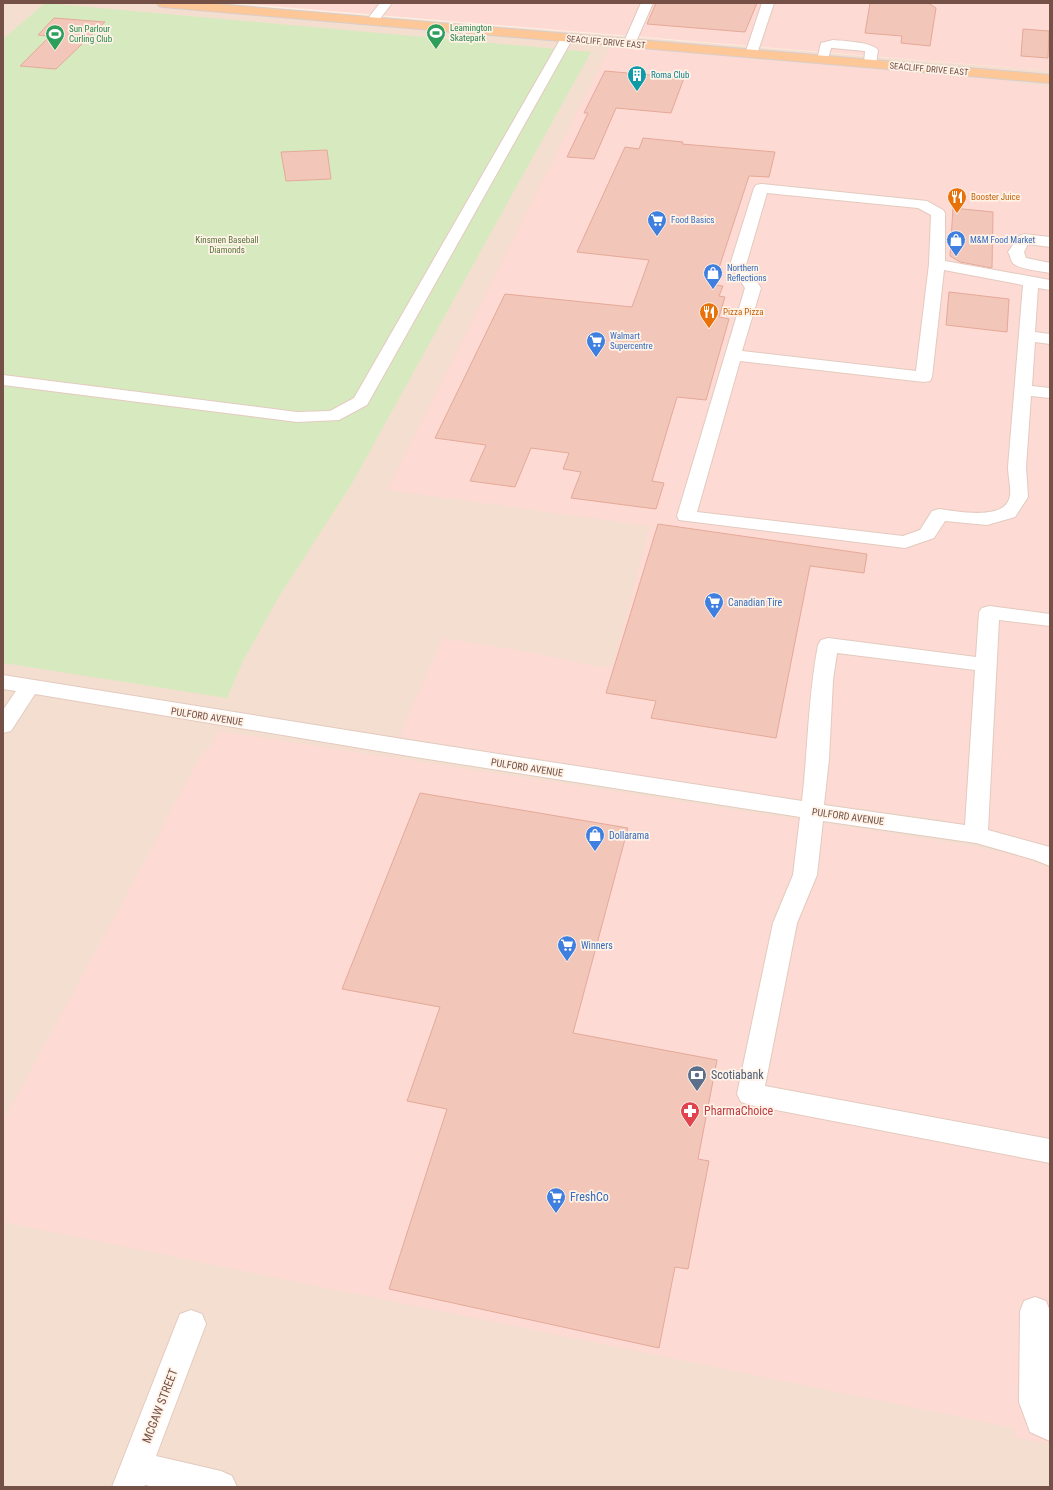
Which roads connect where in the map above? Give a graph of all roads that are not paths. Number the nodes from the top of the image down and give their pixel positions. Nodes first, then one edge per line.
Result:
1 (163, 3) edge
2 (386, 3) edge
3 (647, 3) edge
4 (768, 3) edge
5 (372, 21) junction
6 (567, 38) junction
7 (629, 44) junction
8 (751, 54) junction
9 (1050, 79) edge
10 (1050, 242) edge
11 (937, 264) junction
12 (1050, 268) edge
13 (1031, 282) junction
14 (1050, 285) edge
15 (1027, 336) junction
16 (1050, 339) edge
17 (733, 355) junction
18 (3, 380) edge
19 (1022, 390) junction
20 (1050, 393) edge
21 (1050, 620) edge
22 (986, 665) junction
23 (3, 682) edge
24 (30, 686) junction
25 (3, 726) edge
26 (812, 811) junction
27 (976, 835) junction
28 (1050, 857) edge
29 (1050, 1151) edge
30 (1035, 1311) dead end
31 (191, 1324) dead end
32 (1050, 1426) edge
33 (132, 1477) edge
34 (221, 1487) edge

1 - 5 main road, SEACLIFF DRIVE EAST
2 - 5 street
3 - 7 street
4 - 8 street
5 - 6 main road, SEACLIFF DRIVE EAST
6 - 7 main road, SEACLIFF DRIVE EAST
6 - 18 street
7 - 8 main road, SEACLIFF DRIVE EAST
8 - 9 main road, SEACLIFF DRIVE EAST
10 - 12 street
11 - 13 street
11 - 17 street
11 - 17 street
13 - 14 street
13 - 15 street
15 - 16 street
15 - 19 street
17 - 19 street
19 - 20 street
21 - 22 street
22 - 26 street
22 - 27 street
23 - 24 street, PULFORD AVENUE
24 - 25 street
24 - 26 street, PULFORD AVENUE
26 - 27 street, PULFORD AVENUE
26 - 29 street
27 - 28 street, PULFORD AVENUE
30 - 32 street
31 - 33 street, MCGAW STREET
33 - 34 street

